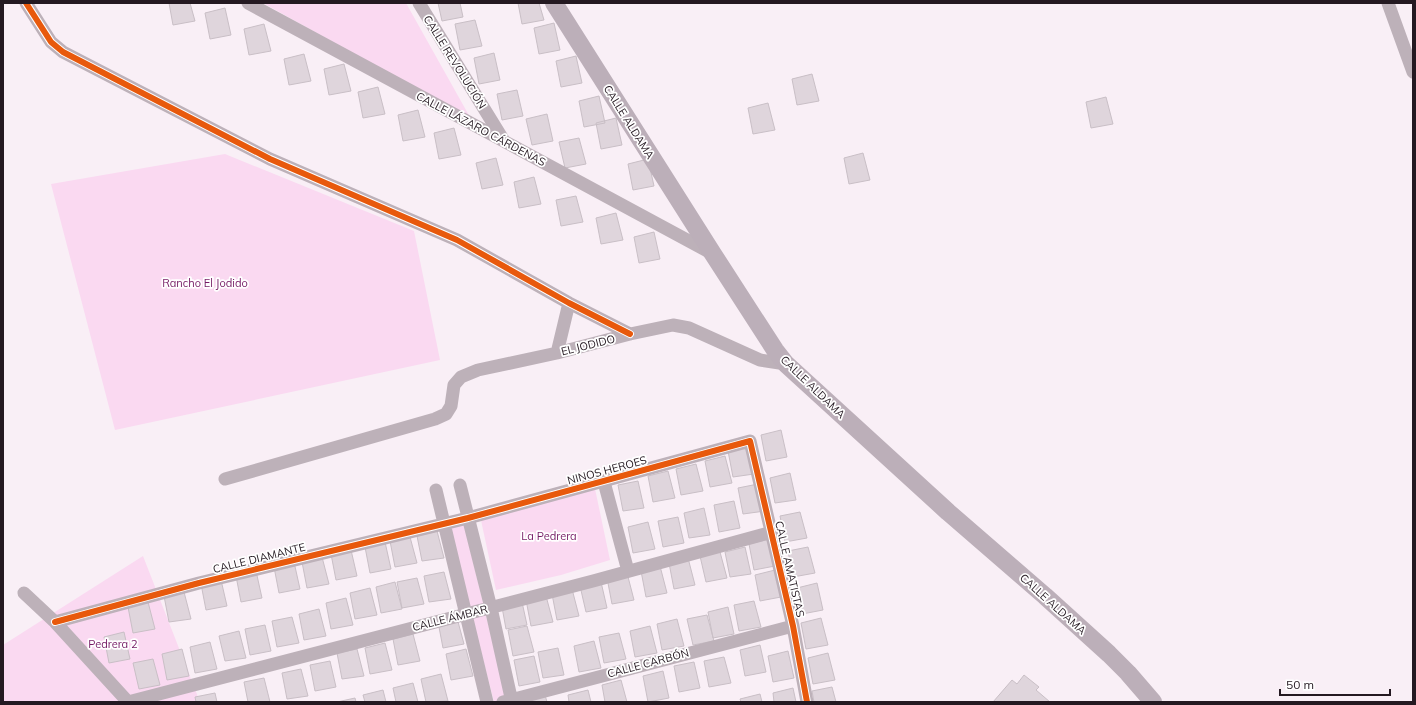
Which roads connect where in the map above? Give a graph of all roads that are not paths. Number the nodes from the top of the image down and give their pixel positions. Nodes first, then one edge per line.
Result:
1 (26, 3) edge
2 (248, 3) edge
3 (419, 3) edge
4 (554, 3) edge
5 (1388, 3) edge
6 (1413, 72) edge
7 (505, 142) junction
8 (713, 254) junction
9 (569, 303) junction
10 (630, 334) junction
11 (557, 353) junction
12 (786, 364) junction
13 (750, 441) joint
14 (225, 479) dead end
15 (604, 482) junction
16 (460, 485) dead end
17 (436, 490) dead end
18 (468, 518) junction
19 (444, 524) junction
20 (772, 532) junction
21 (628, 571) junction
22 (24, 593) dead end
23 (491, 608) junction
24 (466, 613) junction
25 (55, 622) junction
26 (793, 626) junction
27 (509, 701) edge
28 (128, 702) edge
29 (487, 702) edge
30 (807, 702) edge
31 (1153, 702) edge

1 - 9 street
2 - 7 street, CALLE LÁZARO CÁRDENAS
3 - 7 street, CALLE REVOLUCIÓN
4 - 8 main road, CALLE ALDAMA
5 - 6 street
7 - 8 street, CALLE LÁZARO CÁRDENAS
8 - 12 main road, CALLE ALDAMA
9 - 10 street
9 - 11 street
10 - 11 street, EL JODIDO
10 - 12 street, EL JODIDO
11 - 14 street, EL JODIDO
12 - 31 main road, CALLE ALDAMA
13 - 15 street, NINOS HEROES
13 - 20 street, CALLE AMATISTAS
15 - 18 street, NINOS HEROES
15 - 21 street
16 - 18 street
17 - 19 street
18 - 19 street, CALLE DIAMANTE
18 - 23 street
19 - 24 street
19 - 25 street, CALLE DIAMANTE
20 - 21 street, CALLE ÁMBAR
20 - 26 street, CALLE AMATISTAS
21 - 23 street, CALLE ÁMBAR
22 - 25 street
23 - 24 street, CALLE ÁMBAR
23 - 27 street
24 - 28 street, CALLE ÁMBAR
24 - 29 street
25 - 28 street
26 - 27 street, CALLE CARBÓN
26 - 30 street, CALLE AMATISTAS

